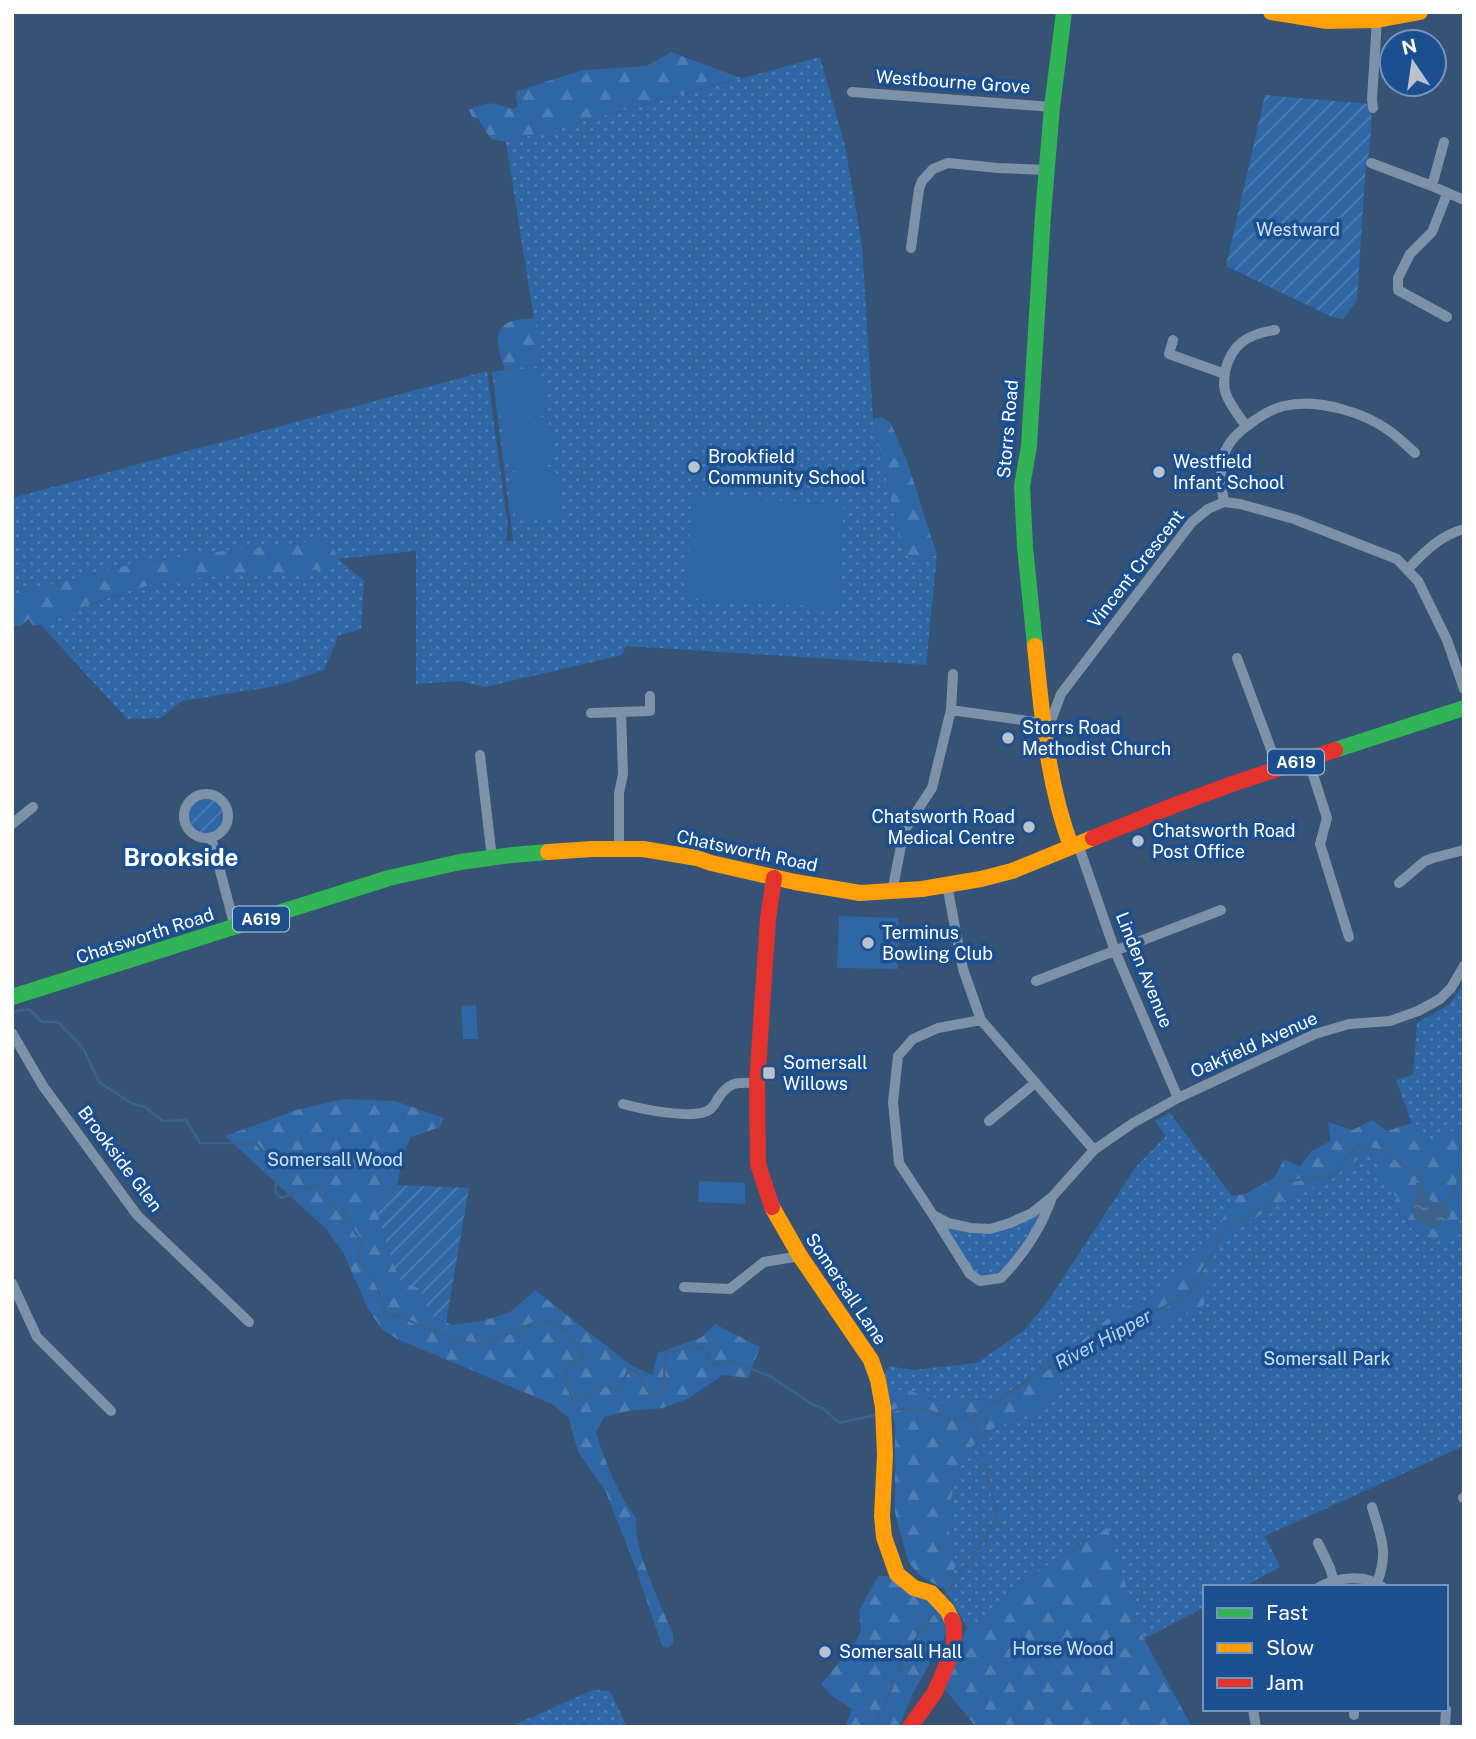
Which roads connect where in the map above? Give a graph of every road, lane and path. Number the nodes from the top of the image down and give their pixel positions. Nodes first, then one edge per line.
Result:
1 (1065, 12) edge
2 (1420, 12) edge
3 (1274, 13) edge
4 (1377, 20) junction
5 (852, 92) dead end
6 (1052, 107) junction
7 (1373, 108) dead end
8 (1444, 142) dead end
9 (1371, 163) dead end
10 (1047, 170) junction
11 (1432, 186) junction
12 (1447, 194) junction
13 (1464, 200) edge
14 (911, 248) dead end
15 (1447, 317) dead end
16 (1275, 330) dead end
17 (1173, 340) dead end
18 (1225, 374) junction
19 (1246, 426) junction
20 (1415, 453) dead end
21 (1224, 502) junction
22 (1464, 529) edge
23 (1408, 569) junction
24 (1237, 658) dead end
25 (953, 674) dead end
26 (1464, 689) edge
27 (650, 696) dead end
28 (1464, 708) edge
29 (951, 710) junction
30 (621, 712) junction
31 (591, 713) dead end
32 (1044, 729) junction
33 (480, 755) dead end
34 (1308, 759) junction
35 (1278, 768) junction
36 (33, 807) dead end
37 (12, 824) edge
38 (211, 838) junction
39 (619, 848) junction
40 (1076, 849) junction
41 (1463, 853) edge
42 (492, 858) junction
43 (774, 878) junction
44 (1399, 883) dead end
45 (947, 885) junction
46 (892, 892) junction
47 (1221, 910) dead end
48 (234, 927) junction
49 (1349, 937) dead end
50 (1115, 951) junction
51 (1464, 966) edge
52 (1036, 981) dead end
53 (12, 997) edge
54 (981, 1020) junction
55 (12, 1032) edge
56 (757, 1083) junction
57 (1035, 1083) junction
58 (1178, 1098) junction
59 (623, 1104) dead end
60 (989, 1121) dead end
61 (1094, 1150) junction
62 (1052, 1197) junction
63 (933, 1215) junction
64 (800, 1256) junction
65 (12, 1283) edge
66 (684, 1287) dead end
67 (248, 1322) dead end
68 (111, 1411) dead end
69 (1372, 1507) dead end
70 (1318, 1543) dead end
71 (1334, 1582) junction
72 (1326, 1585) edge
73 (1380, 1585) edge
74 (910, 1727) edge

1 - 6 main road, Storrs Road
2 - 4 main road
3 - 4 main road
4 - 7 street
5 - 6 street, Westbourne Grove
6 - 10 main road, Storrs Road
8 - 11 street
9 - 11 street
10 - 14 street
10 - 32 main road, Storrs Road
11 - 12 street
12 - 13 street
12 - 15 street
16 - 18 street
17 - 18 street
18 - 19 street
19 - 20 street
19 - 21 street
21 - 23 street
21 - 32 street, Vincent Crescent
22 - 23 street
23 - 26 street
24 - 35 street
25 - 29 street
27 - 30 street
28 - 34 main road, Chatsworth Road / A619
29 - 32 street
29 - 46 street
30 - 31 street
30 - 39 street
32 - 40 main road, Storrs Road
33 - 42 street
34 - 35 main road, Chatsworth Road / A619
34 - 49 street
35 - 40 main road, Chatsworth Road / A619
36 - 37 street
38 - 38 street
38 - 48 street
39 - 42 main road, Chatsworth Road / A619
39 - 43 main road, Chatsworth Road / A619
40 - 45 main road, Chatsworth Road / A619
40 - 50 street, Linden Avenue
41 - 44 street
42 - 48 main road, Chatsworth Road / A619
43 - 46 main road, Chatsworth Road / A619
43 - 56 main road, Somersall Lane
45 - 46 main road, Chatsworth Road / A619
45 - 54 street
47 - 50 street
48 - 53 main road, Chatsworth Road / A619
50 - 52 street
50 - 58 street, Linden Avenue
51 - 58 street, Oakfield Avenue
54 - 57 street
54 - 63 street
55 - 67 street, Brookside Glen
56 - 59 street
56 - 64 main road, Somersall Lane
57 - 60 street
57 - 61 street
58 - 61 street, Oakfield Avenue
61 - 62 street
62 - 63 street
62 - 63 street
64 - 66 street
64 - 74 main road, Somersall Lane
65 - 68 street
69 - 73 street
70 - 71 street
71 - 72 street
71 - 73 street

